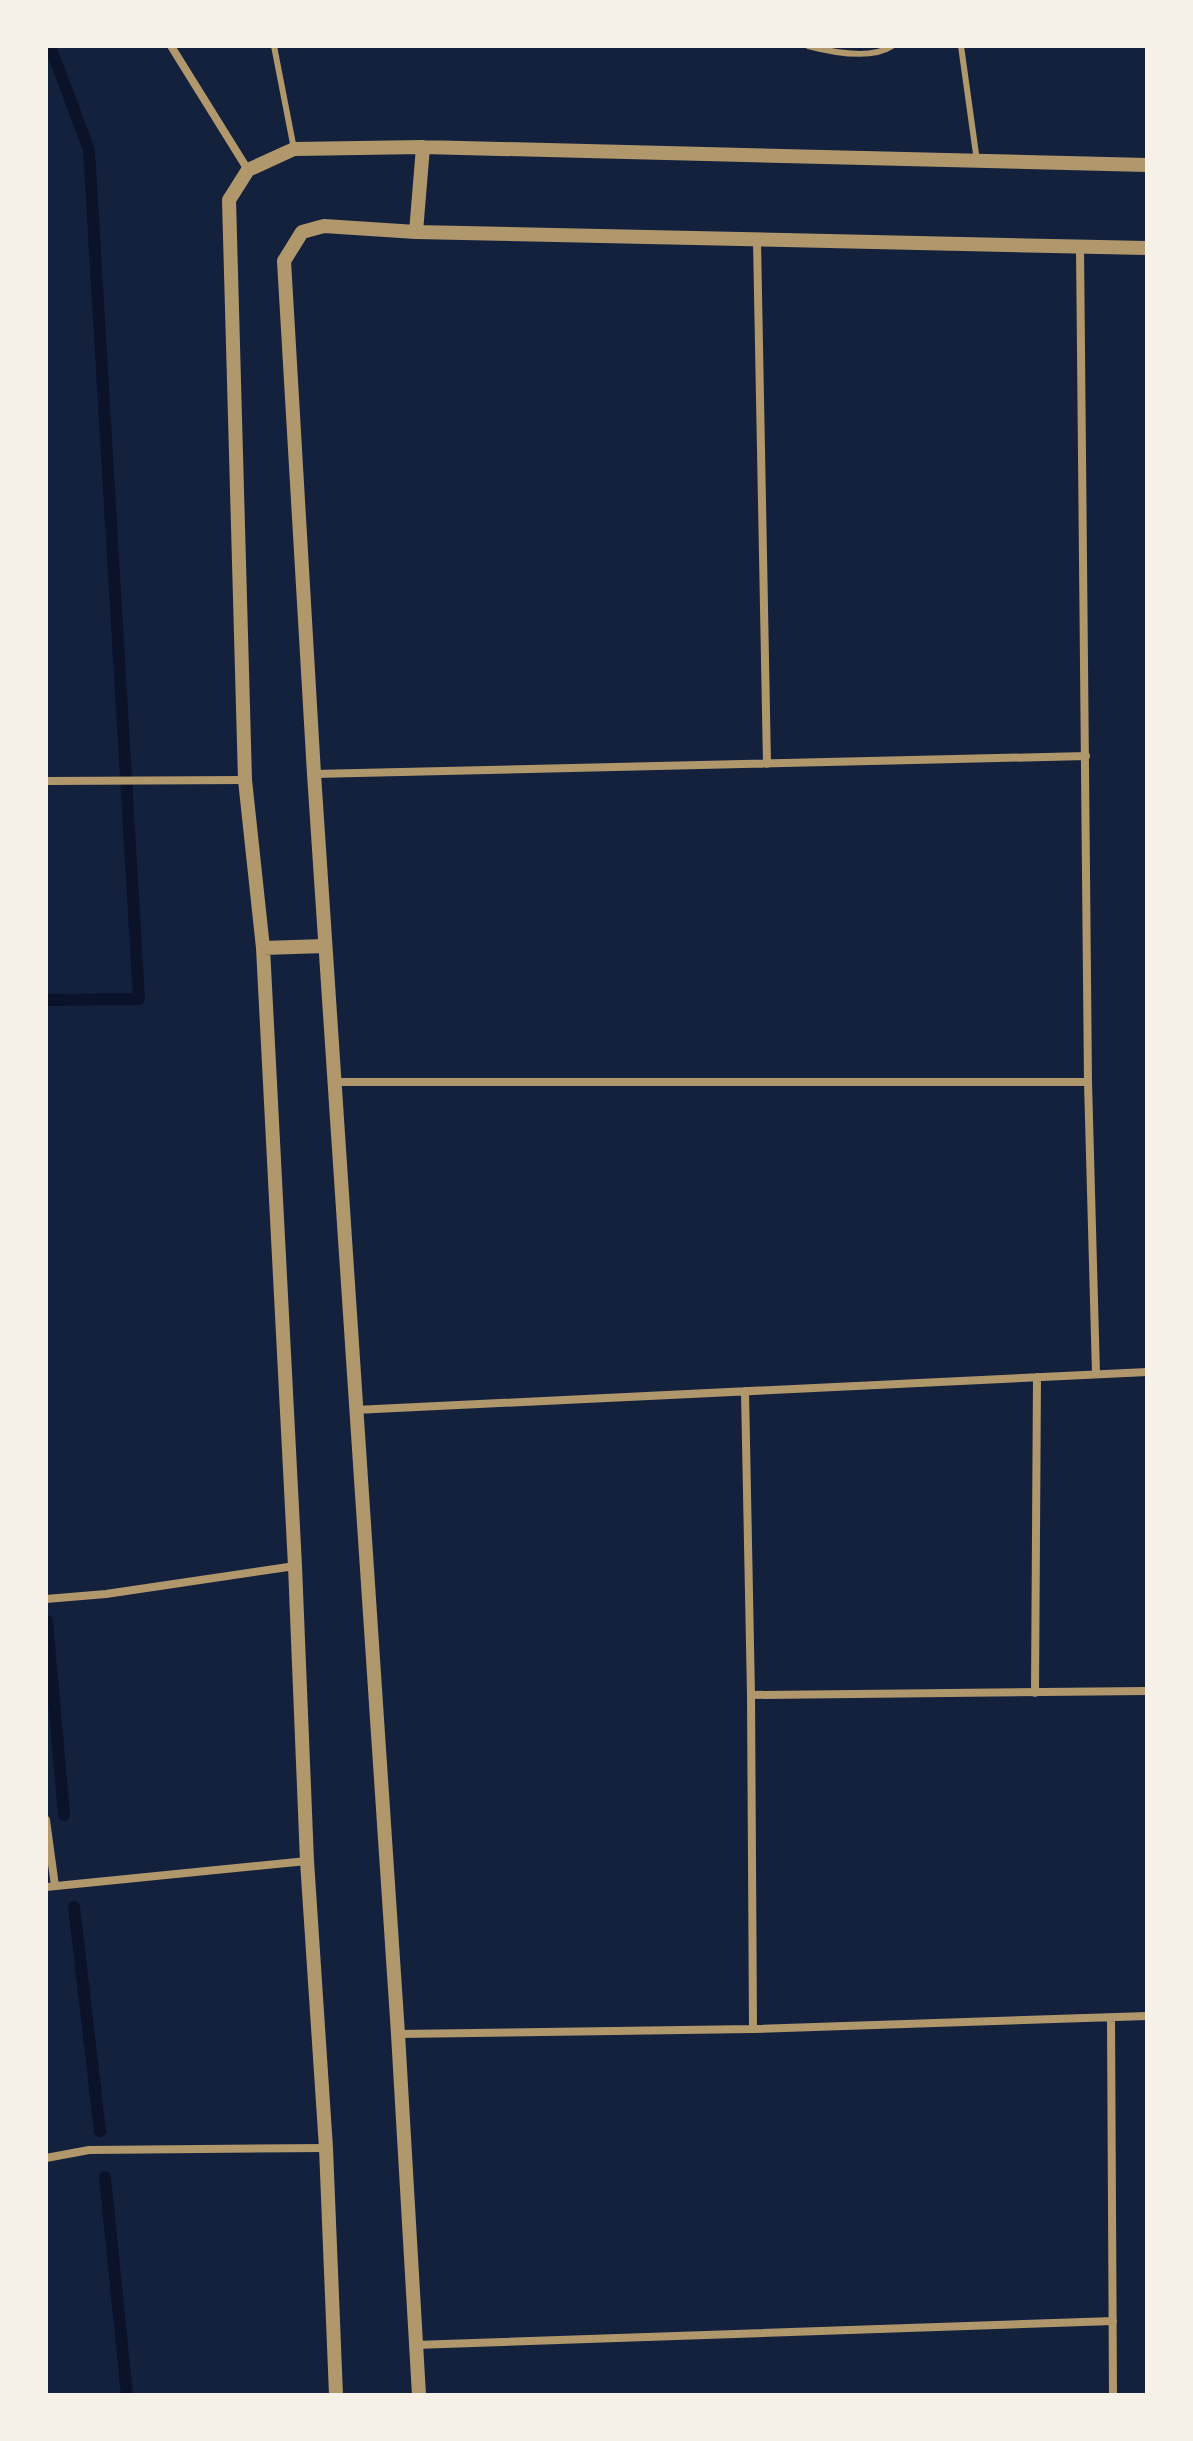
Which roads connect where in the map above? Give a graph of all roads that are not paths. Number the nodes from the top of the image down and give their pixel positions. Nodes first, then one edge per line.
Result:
1 (171, 46) edge
2 (274, 46) edge
3 (808, 46) edge
4 (892, 46) edge
5 (961, 46) edge
6 (423, 147) junction
7 (294, 149) junction
8 (977, 161) junction
9 (1147, 165) edge
10 (248, 170) junction
11 (416, 232) junction
12 (757, 241) junction
13 (1080, 247) junction
14 (1147, 248) edge
15 (1086, 756) junction
16 (767, 764) junction
17 (314, 774) junction
18 (245, 780) junction
19 (46, 781) edge
20 (325, 946) junction
21 (263, 948) junction
22 (334, 1082) junction
23 (1088, 1082) junction
24 (1147, 1372) edge
25 (1096, 1374) junction
26 (1037, 1377) junction
27 (745, 1391) junction
28 (355, 1410) junction
29 (295, 1566) junction
30 (46, 1599) edge
31 (1147, 1691) edge
32 (1035, 1693) junction
33 (751, 1695) junction
34 (46, 1820) edge
35 (307, 1861) junction
36 (50, 1886) edge
37 (1147, 2016) edge
38 (1111, 2018) junction
39 (753, 2029) junction
40 (398, 2034) junction
41 (326, 2148) junction
42 (46, 2158) edge
43 (1113, 2321) junction
44 (415, 2345) junction
45 (336, 2395) edge
46 (419, 2395) edge
47 (1113, 2395) edge

1 - 10 street
2 - 7 lane
3 - 4 lane
5 - 8 lane
6 - 7 street
6 - 8 street
6 - 11 street
7 - 10 street
8 - 9 street
10 - 18 street
11 - 12 street
11 - 17 street
12 - 13 street
12 - 16 street
13 - 14 street
13 - 15 street
15 - 16 street
15 - 23 street
16 - 17 street
17 - 20 street
18 - 19 street
18 - 21 street
20 - 21 street
20 - 22 street
21 - 29 street
22 - 23 street
22 - 28 street
23 - 25 street
24 - 25 street
25 - 26 street
26 - 27 street
26 - 32 street
27 - 28 street
27 - 33 street
28 - 40 street
29 - 30 street
29 - 35 street
31 - 32 street
32 - 33 street
33 - 39 street
34 - 36 street
35 - 36 street
35 - 41 street
37 - 38 street
38 - 39 street
38 - 43 street
39 - 40 street
40 - 44 street
41 - 42 street
41 - 45 street
43 - 44 street
43 - 47 street
44 - 46 street

